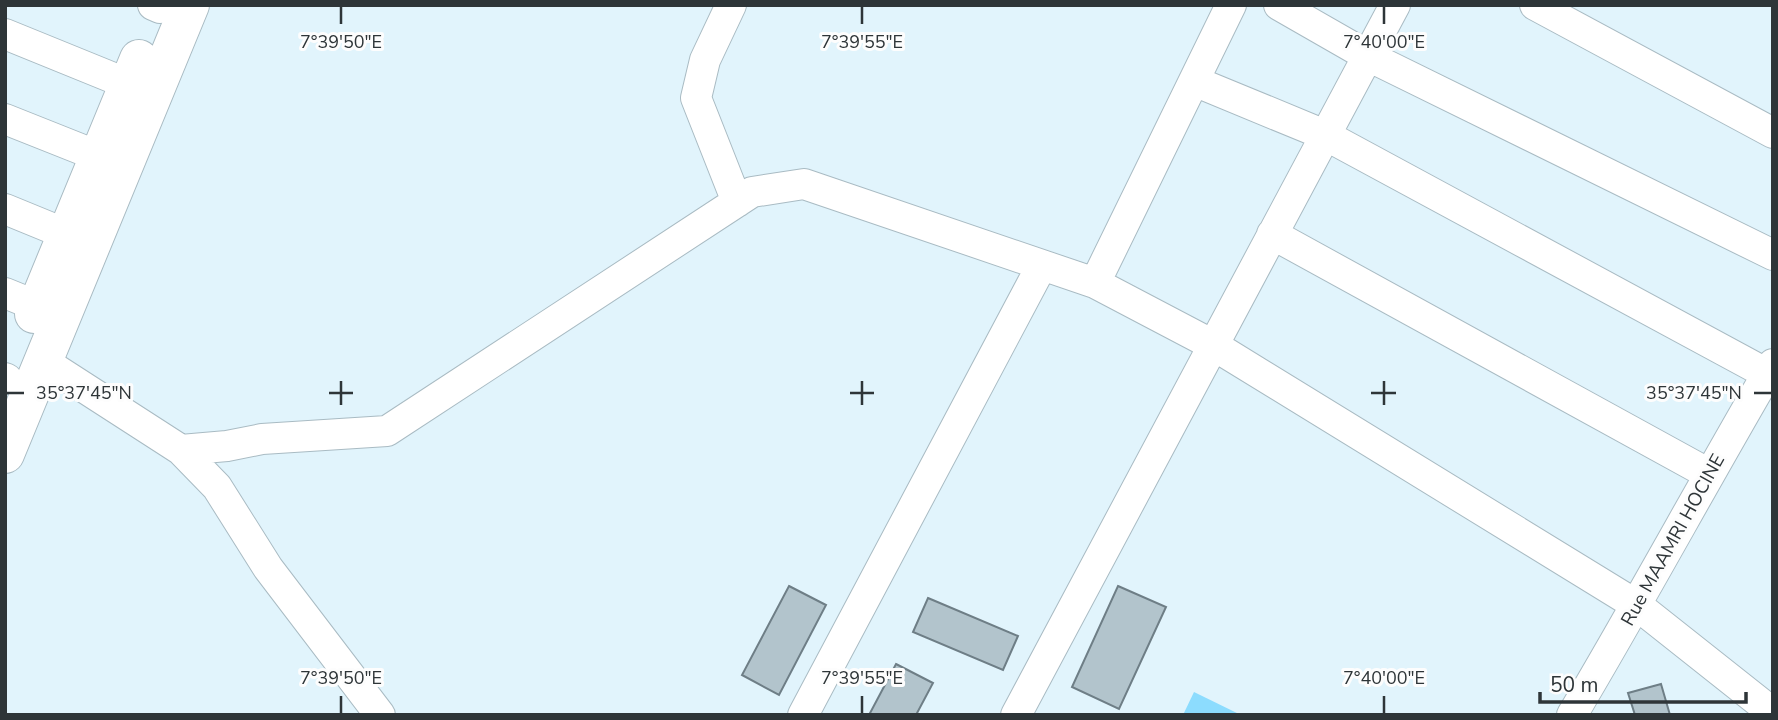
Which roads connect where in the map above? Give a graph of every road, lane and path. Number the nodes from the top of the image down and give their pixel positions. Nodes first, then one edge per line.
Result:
1 (731, 5) edge
2 (1231, 5) edge
3 (1279, 5) edge
4 (1395, 5) edge
5 (1535, 5) edge
6 (166, 6) edge
7 (5, 34) edge
8 (1368, 56) junction
9 (1194, 81) junction
10 (128, 84) junction
11 (5, 119) edge
12 (1773, 133) edge
13 (1325, 135) junction
14 (98, 156) junction
15 (737, 202) junction
16 (5, 209) edge
17 (66, 234) junction
18 (1272, 234) junction
19 (1773, 255) edge
20 (1042, 265) junction
21 (1095, 283) junction
22 (21, 299) edge
23 (1213, 345) junction
24 (43, 361) junction
25 (1771, 372) edge
26 (6, 380) edge
27 (181, 450) junction
28 (5, 454) edge
29 (1709, 474) junction
30 (1637, 606) junction
31 (1773, 713) edge
32 (380, 715) edge
33 (803, 715) edge
34 (1016, 715) edge
35 (1572, 715) edge

1 - 15 street
2 - 9 street
3 - 8 street
4 - 8 street
5 - 12 street
6 - 10 main road
6 - 24 main road
7 - 10 street
8 - 13 street
8 - 19 street
9 - 13 street
9 - 21 street
10 - 14 main road
11 - 14 street
13 - 18 street
13 - 25 street
14 - 17 main road
15 - 20 street
15 - 27 street
16 - 17 street
17 - 22 main road
18 - 23 street
18 - 29 street
20 - 21 street
20 - 33 street
21 - 23 street
22 - 26 main road
23 - 30 street
23 - 34 street
24 - 27 street
24 - 28 main road
25 - 29 street, Rue MAAMRI HOCINE
27 - 32 street
29 - 30 street, Rue MAAMRI HOCINE
30 - 31 street
30 - 35 street, Rue MAAMRI HOCINE

